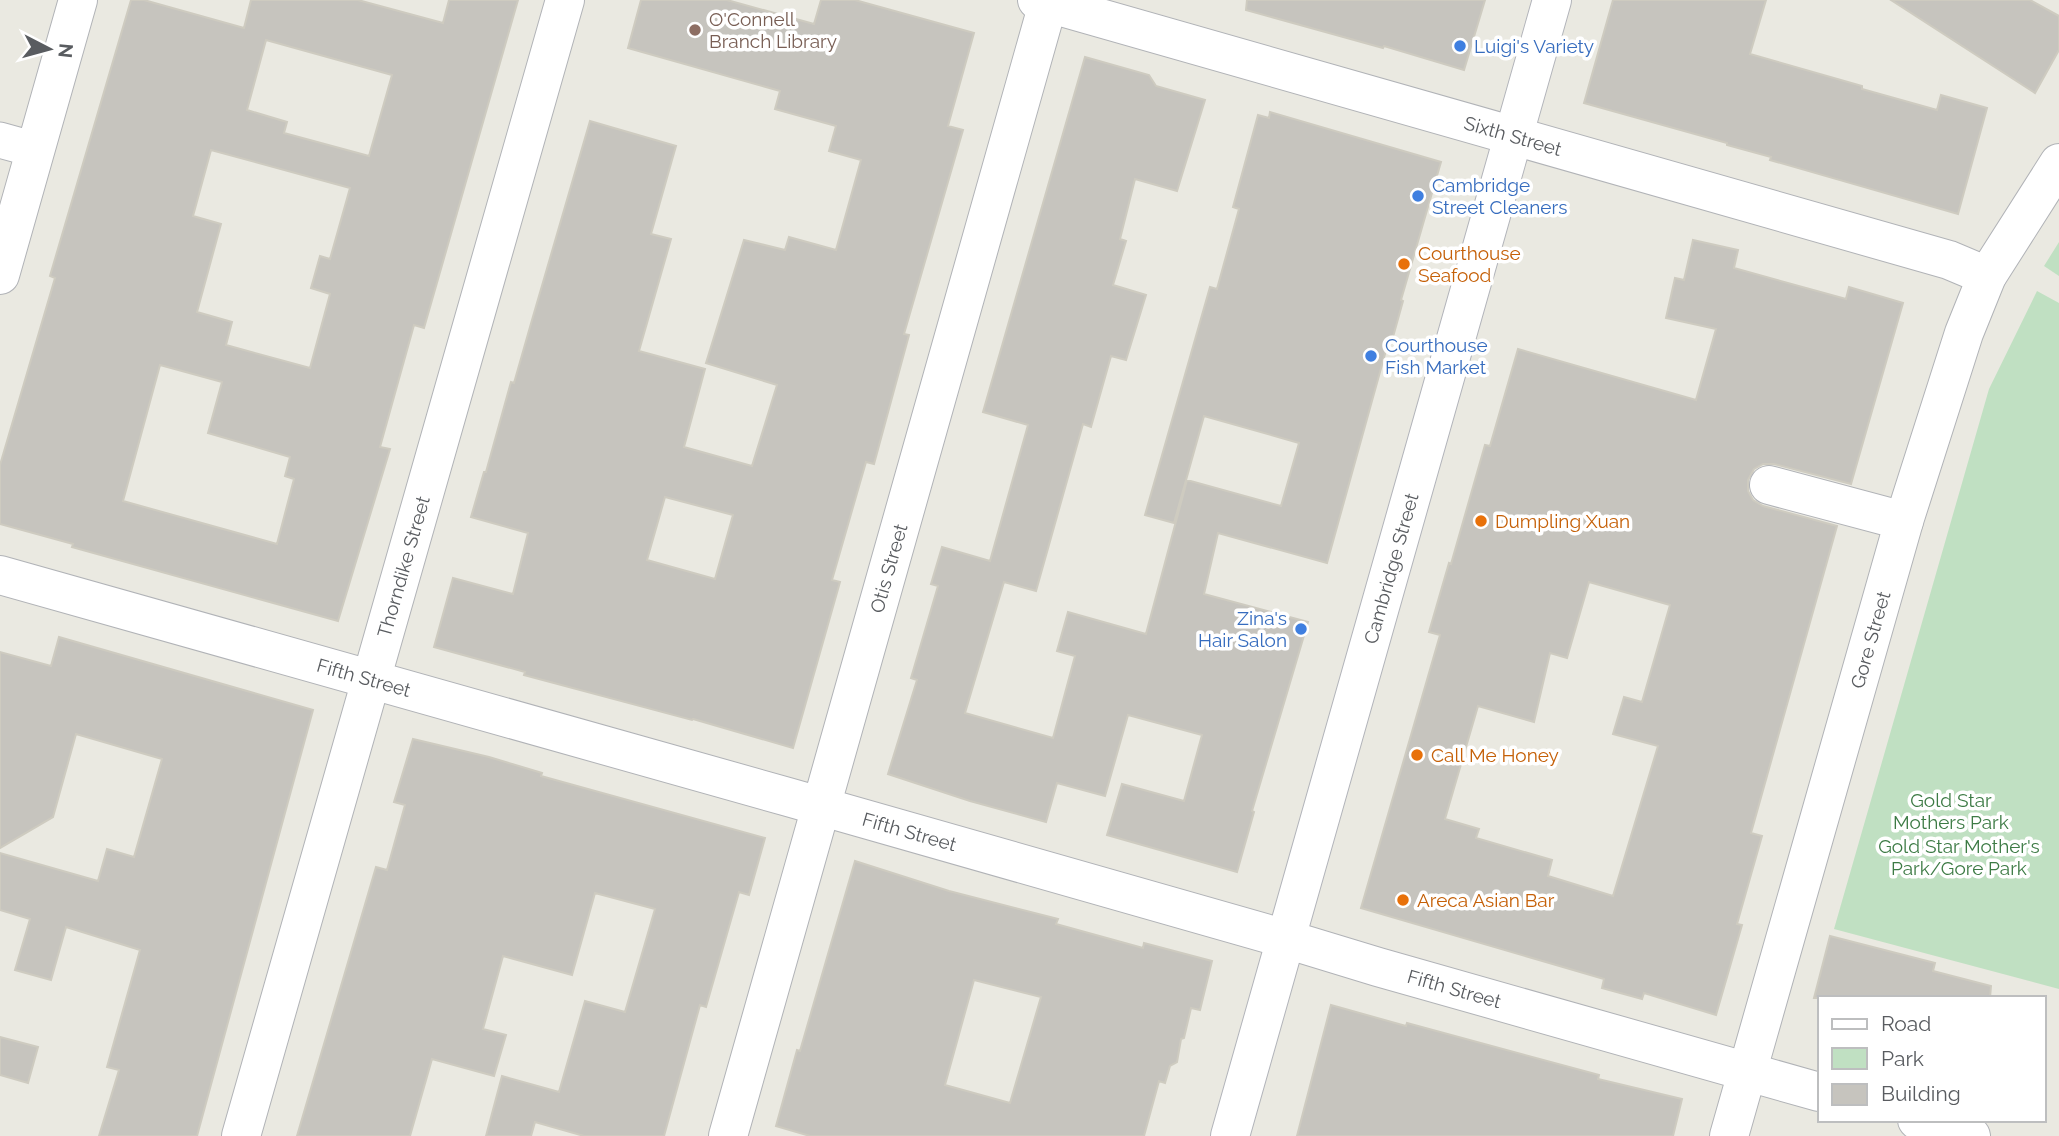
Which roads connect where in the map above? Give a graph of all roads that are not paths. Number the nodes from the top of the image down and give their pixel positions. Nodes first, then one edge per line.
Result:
1 (78, 0) edge
2 (565, 0) edge
3 (1552, 0) edge
4 (1045, 1) edge
5 (1514, 136) junction
6 (18, 145) edge
7 (2059, 163) edge
8 (0, 275) edge
9 (1987, 276) junction
10 (1769, 485) dead end
11 (1904, 521) junction
12 (0, 575) edge
13 (371, 680) junction
14 (822, 806) junction
15 (1286, 939) junction
16 (1747, 1070) junction
17 (1818, 1091) edge
18 (1924, 1122) edge
19 (241, 1136) edge
20 (728, 1136) edge
21 (1230, 1136) edge
22 (1729, 1136) edge
23 (1971, 1136) edge

1 - 6 street
2 - 13 street, Thorndike Street
3 - 5 street, Cambridge Street
4 - 5 street, Sixth Street
4 - 14 street, Otis Street
5 - 9 street, Sixth Street
5 - 15 street, Cambridge Street
6 - 8 street
7 - 9 street, Gore Street
9 - 11 street, Gore Street
10 - 11 street
11 - 16 street, Gore Street
12 - 13 street, Fifth Street
13 - 14 street, Fifth Street
13 - 19 street, Thorndike Street
14 - 15 street, Fifth Street
14 - 20 street, Otis Street
15 - 16 street, Fifth Street
15 - 21 street, Cambridge Street
16 - 17 street, Fifth Street
16 - 22 street, Gore Street
18 - 23 street

